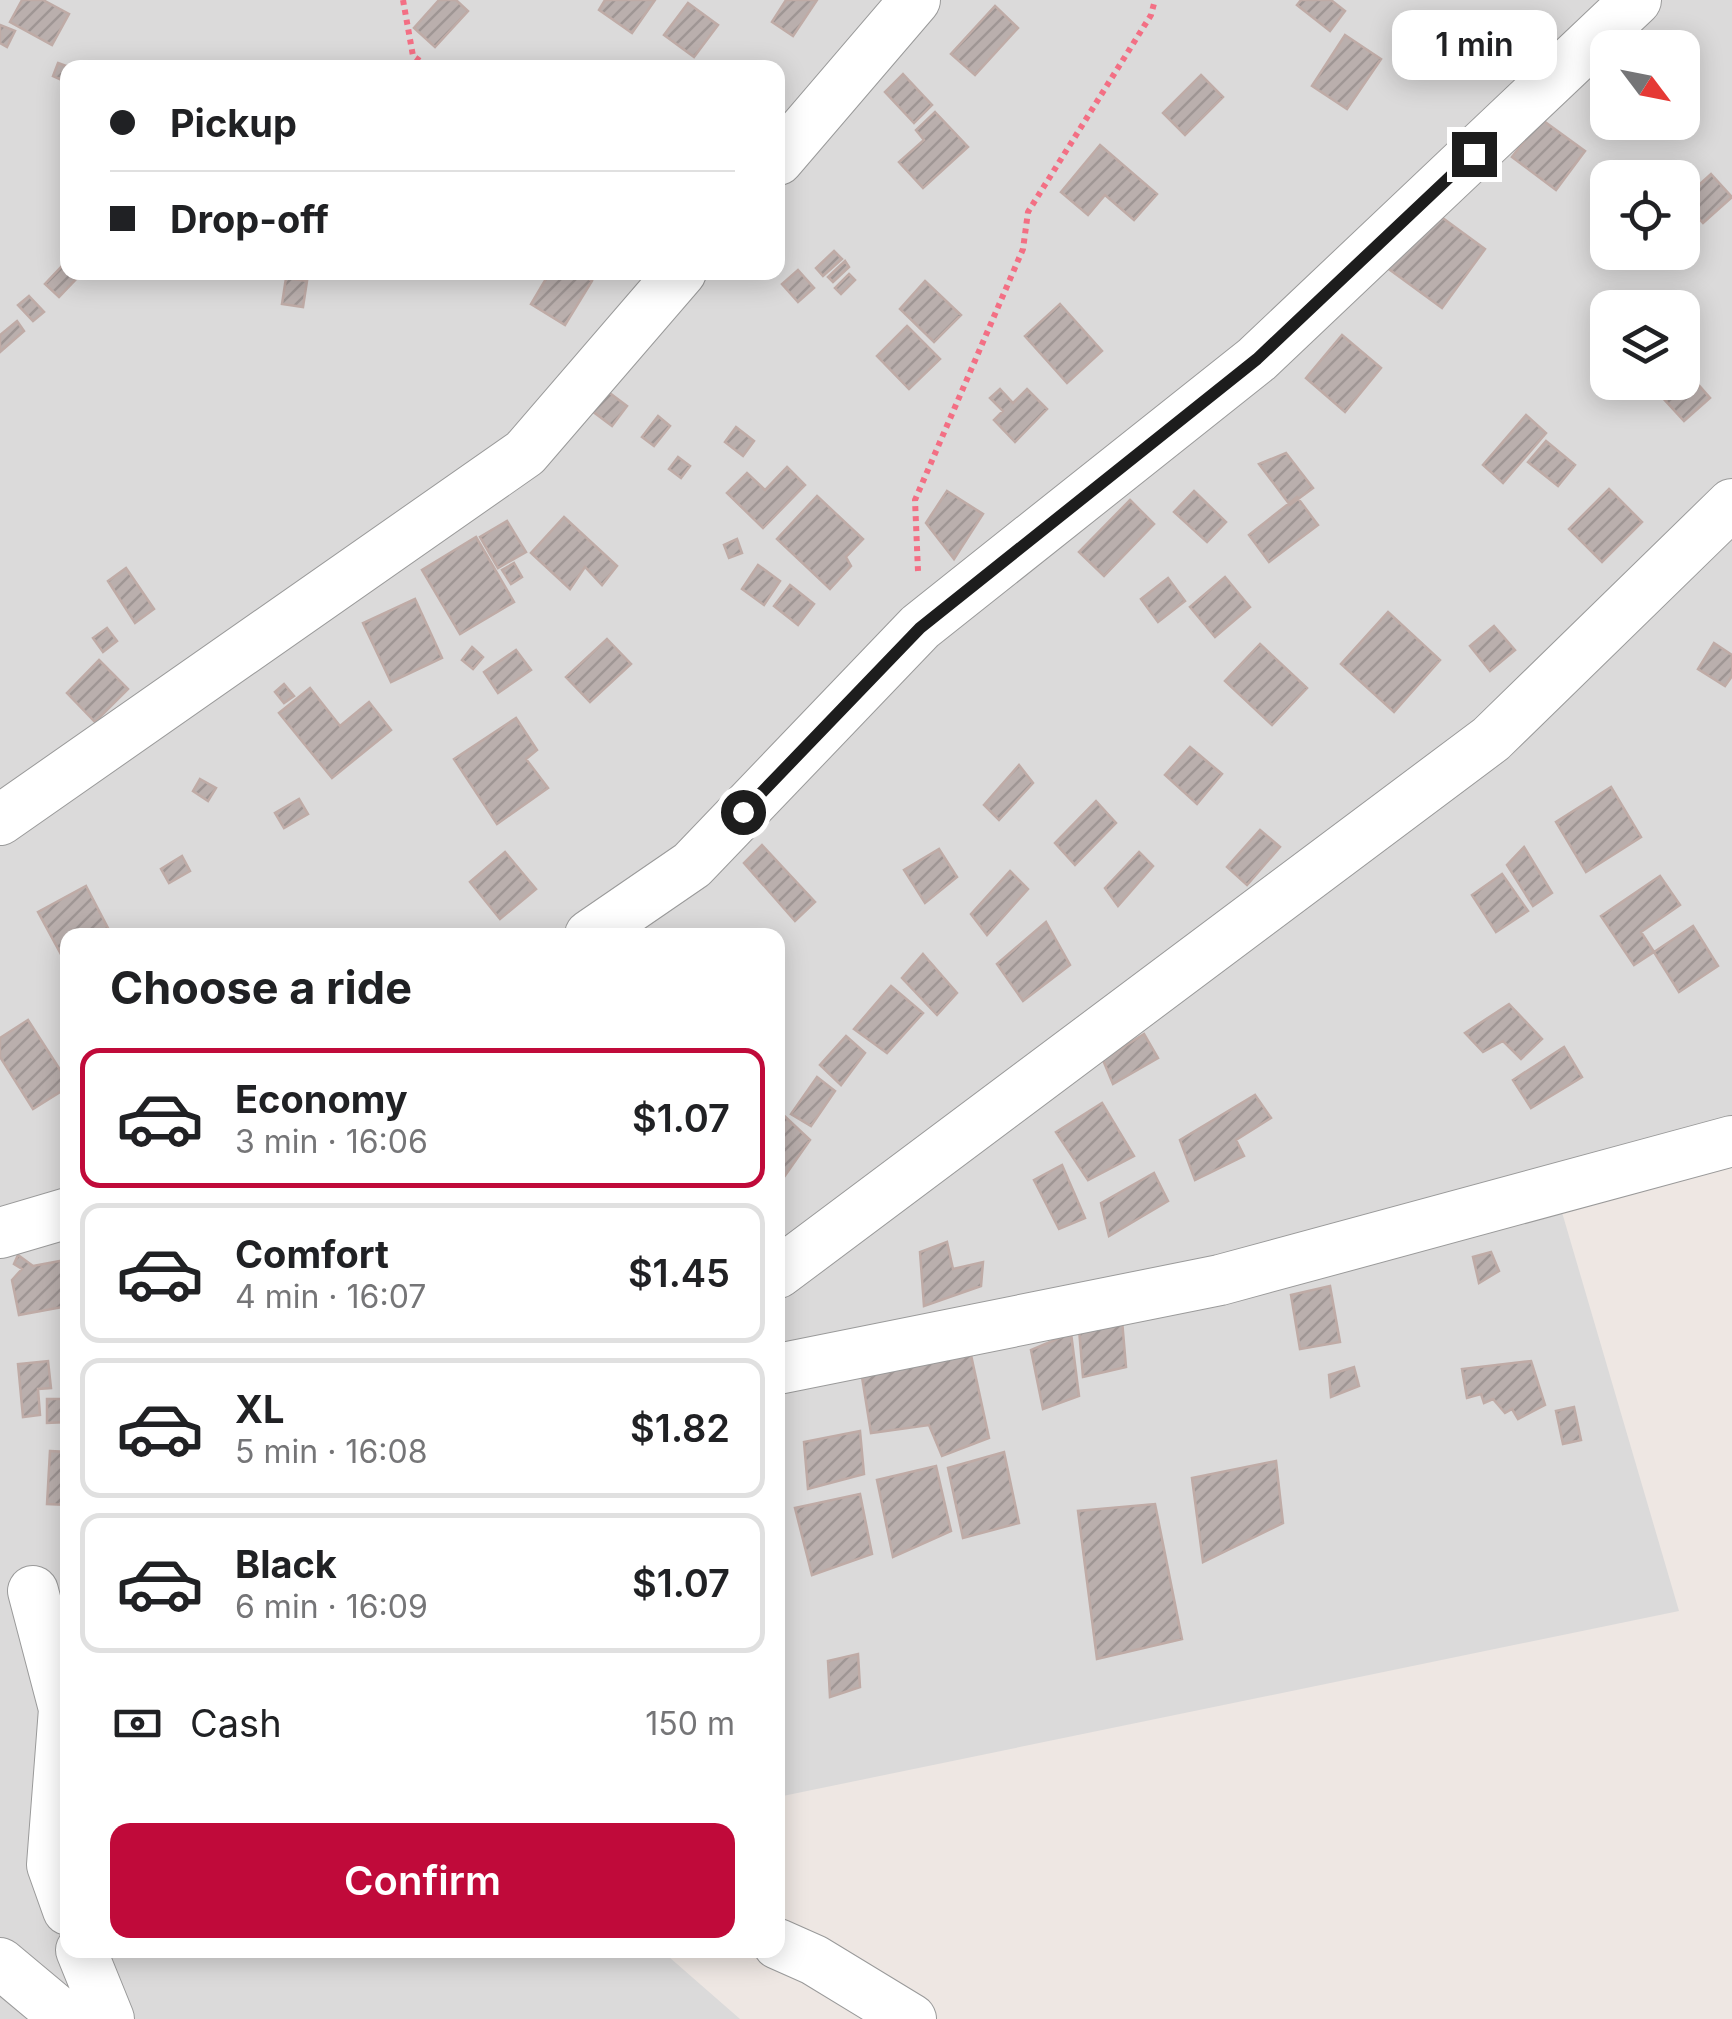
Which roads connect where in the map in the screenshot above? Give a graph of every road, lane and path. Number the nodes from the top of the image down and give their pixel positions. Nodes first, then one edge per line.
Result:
1 (403, 0) edge
2 (915, 0) edge
3 (1156, 0) edge
4 (1636, 0) edge
5 (419, 60) edge
6 (785, 152) edge
7 (674, 280) edge
8 (1732, 504) edge
9 (920, 628) junction
10 (0, 820) edge
11 (600, 928) edge
12 (1732, 1142) edge
13 (60, 1216) edge
14 (0, 1233) edge
15 (785, 1268) edge
16 (785, 1368) edge
17 (34, 1589) edge
18 (58, 1655) edge
19 (60, 1761) edge
20 (60, 1888) edge
21 (785, 1947) edge
22 (85, 1958) edge
23 (0, 1963) edge
24 (67, 2019) edge
25 (109, 2019) edge
26 (910, 2019) edge

1 - 5 path
2 - 6 street
3 - 9 path
4 - 9 street
7 - 10 street
8 - 15 street
9 - 11 street
12 - 16 street
13 - 14 street
17 - 18 street
19 - 20 street
21 - 26 street
22 - 25 street
23 - 24 street

